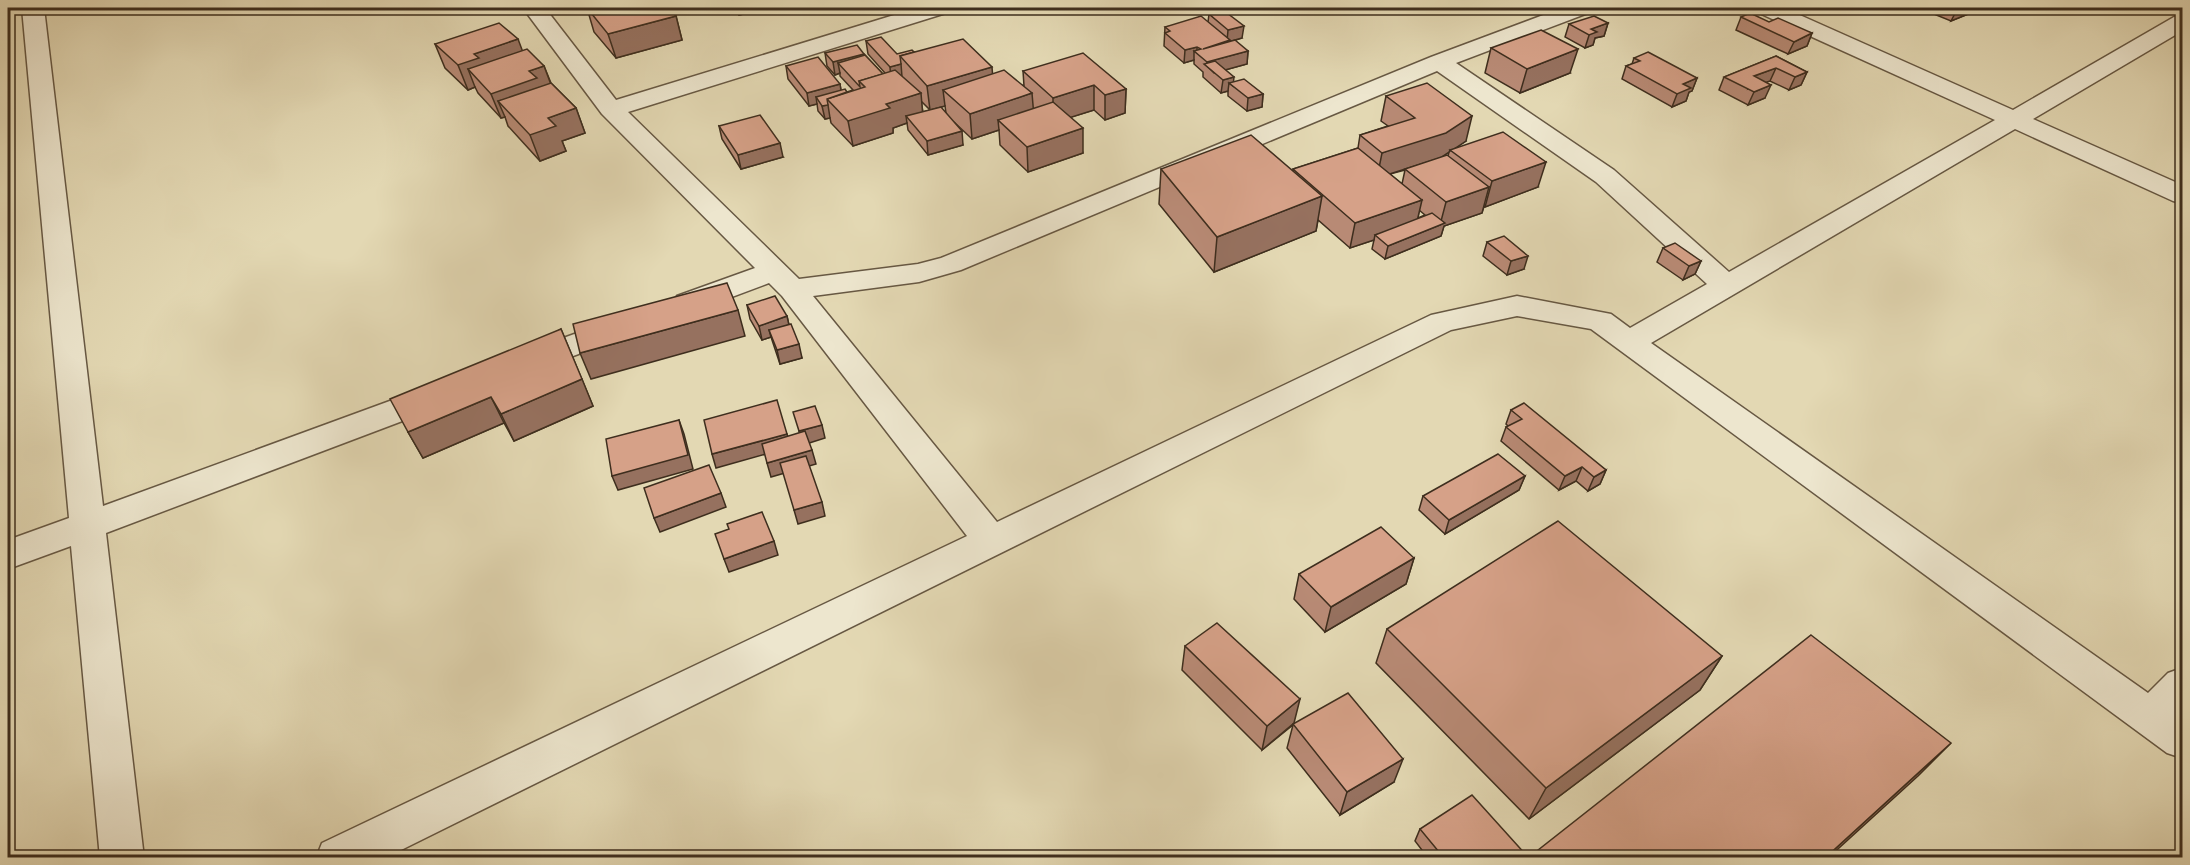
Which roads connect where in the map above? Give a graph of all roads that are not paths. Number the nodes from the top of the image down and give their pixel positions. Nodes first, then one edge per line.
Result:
1 (33, 8) edge
2 (534, 8) edge
3 (938, 8) edge
4 (1580, 8) edge
5 (1767, 8) edge
6 (2182, 22) edge
7 (1439, 62) junction
8 (611, 110) junction
9 (2016, 118) junction
10 (2182, 195) edge
11 (783, 280) junction
12 (1726, 285) junction
13 (1629, 342) junction
14 (498, 373) edge
15 (464, 386) edge
16 (87, 525) junction
17 (991, 540) junction
18 (8, 555) edge
19 (2182, 685) edge
20 (2150, 717) junction
21 (2182, 740) edge
22 (122, 858) edge
23 (338, 858) edge

1 - 16 street
2 - 8 street
3 - 8 street
4 - 7 street
5 - 9 street
6 - 9 street
7 - 11 street
7 - 12 street
8 - 11 street
9 - 10 street
9 - 12 street
11 - 14 street
11 - 17 street
12 - 13 street
13 - 17 street
13 - 20 street
15 - 16 street
16 - 18 street
16 - 22 street
17 - 23 street
19 - 20 street
20 - 21 street

